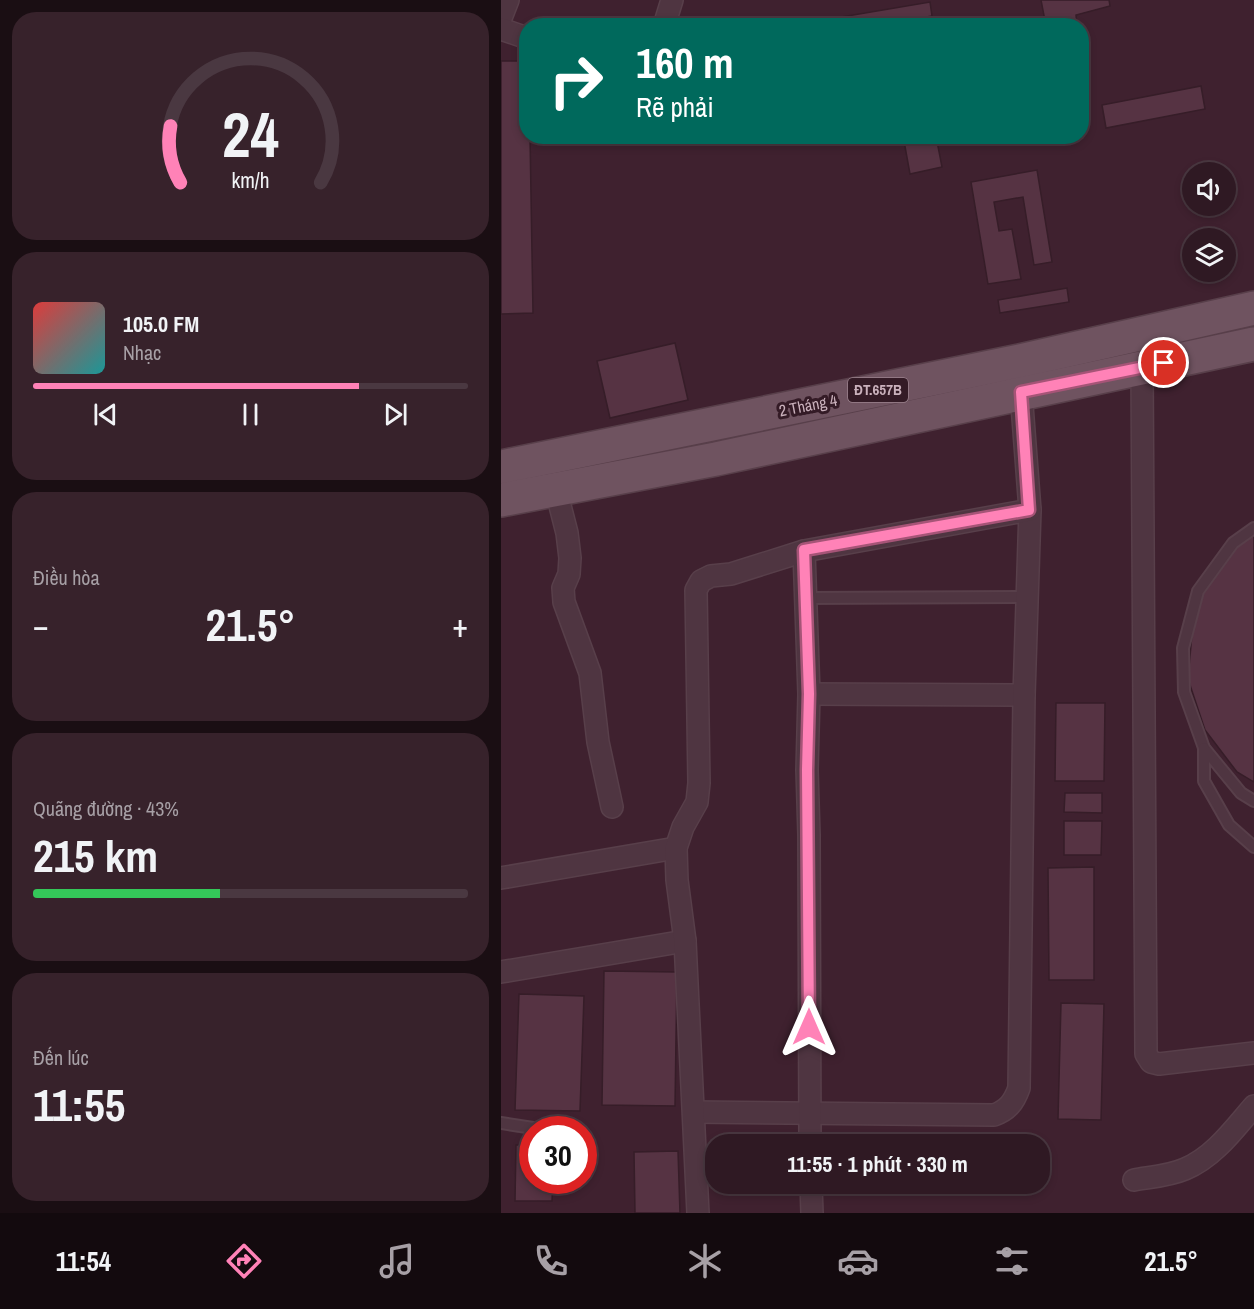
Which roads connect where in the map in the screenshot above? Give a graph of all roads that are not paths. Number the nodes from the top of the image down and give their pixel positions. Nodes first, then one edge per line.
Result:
1 (508, 0) edge
2 (672, 0) edge
3 (501, 18) edge
4 (667, 18) edge
5 (501, 29) edge
6 (519, 35) edge
7 (1254, 308) edge
8 (1254, 344) edge
9 (1142, 367) junction
10 (1021, 392) junction
11 (501, 467) edge
12 (556, 489) junction
13 (501, 500) edge
14 (1029, 510) junction
15 (1254, 528) edge
16 (804, 550) junction
17 (1027, 597) junction
18 (805, 598) junction
19 (809, 694) junction
20 (1024, 696) junction
21 (1204, 748) junction
22 (1254, 801) edge
23 (612, 807) dead end
24 (1254, 847) edge
25 (676, 848) junction
26 (501, 878) edge
27 (685, 942) junction
28 (501, 972) edge
29 (1254, 1053) edge
30 (1254, 1106) edge
31 (694, 1112) junction
32 (809, 1114) junction
33 (501, 1123) edge
34 (519, 1126) edge
35 (810, 1134) edge
36 (1134, 1180) dead end
37 (811, 1194) edge
38 (698, 1213) edge
39 (812, 1213) edge

1 - 3 street
2 - 4 street
5 - 6 street
7 - 11 main road, 2 Tháng 4 / ĐT.657B
8 - 9 main road, 2 Tháng 4 / ĐT.657B
9 - 10 main road, 2 Tháng 4 / ĐT.657B
9 - 29 street
10 - 12 main road, 2 Tháng 4 / ĐT.657B
10 - 14 street
12 - 13 main road, 2 Tháng 4 / ĐT.657B
12 - 23 street
14 - 16 street
14 - 17 street
15 - 21 lane
16 - 18 street
16 - 25 street
17 - 18 lane
17 - 20 street
18 - 19 street
19 - 20 street
19 - 32 street
20 - 32 street
21 - 22 lane
21 - 24 lane
25 - 26 street
25 - 27 street
27 - 28 street
27 - 31 street
30 - 36 street
31 - 32 street
31 - 38 street
32 - 35 street
33 - 34 lane
37 - 39 street

